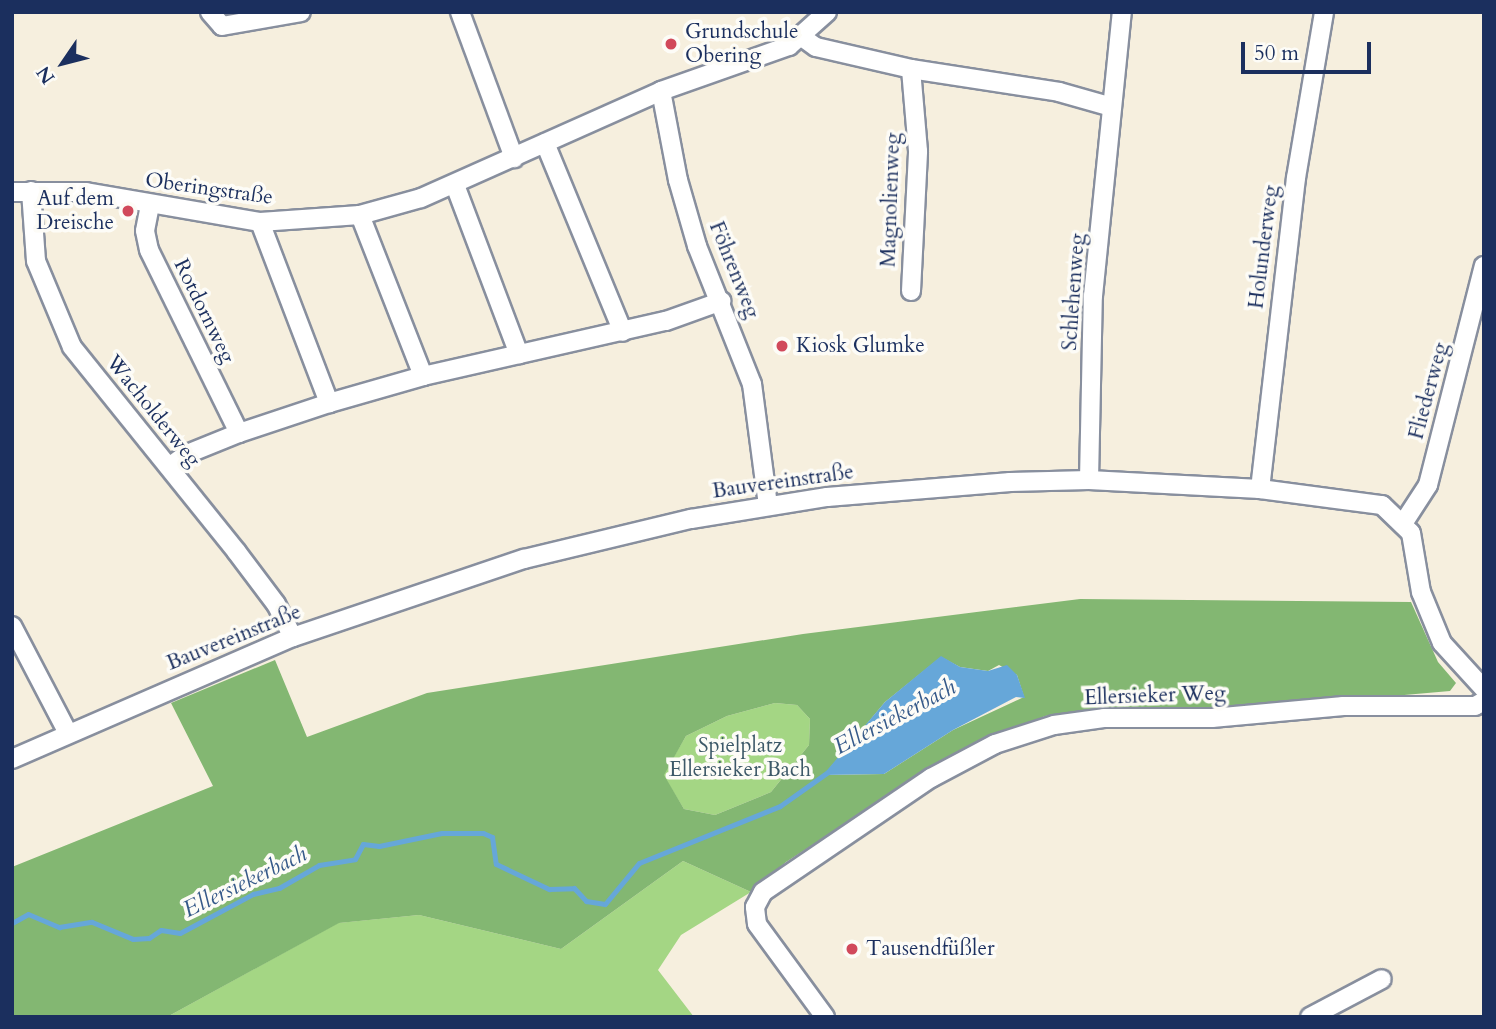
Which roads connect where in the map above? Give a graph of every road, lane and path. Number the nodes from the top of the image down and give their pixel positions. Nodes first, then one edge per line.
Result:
1 (211, 12) edge
2 (301, 12) edge
3 (460, 12) edge
4 (827, 12) edge
5 (1122, 12) edge
6 (1324, 12) edge
7 (802, 37) junction
8 (911, 69) junction
9 (661, 91) junction
10 (1112, 107) junction
11 (545, 144) junction
12 (514, 158) junction
13 (455, 185) junction
14 (31, 191) junction
15 (12, 192) edge
16 (150, 205) junction
17 (360, 215) junction
18 (260, 222) junction
19 (1484, 266) edge
20 (911, 291) dead end
21 (722, 301) junction
22 (623, 332) junction
23 (519, 354) junction
24 (423, 376) junction
25 (329, 403) junction
26 (239, 433) junction
27 (169, 467) junction
28 (1089, 480) junction
29 (1260, 488) junction
30 (768, 506) junction
31 (1404, 522) junction
32 (12, 626) edge
33 (293, 637) junction
34 (1484, 689) edge
35 (1484, 701) edge
36 (68, 733) junction
37 (12, 759) edge
38 (1382, 979) dead end
39 (825, 1017) edge
40 (1310, 1017) edge

1 - 2 street
3 - 12 street
4 - 7 street, Oberingstraße
5 - 10 street, Schlehenweg
6 - 29 street, Holunderweg
7 - 8 street
7 - 9 street, Oberingstraße
8 - 10 street
8 - 20 street, Magnolienweg
9 - 11 street, Oberingstraße
9 - 21 street, Föhrenweg
10 - 28 street, Schlehenweg
11 - 12 street, Oberingstraße
11 - 22 street
12 - 13 street, Oberingstraße
13 - 17 street, Oberingstraße
13 - 23 street
14 - 15 street, Oberingstraße
14 - 16 street, Oberingstraße
14 - 27 street, Wacholderweg
16 - 18 street, Oberingstraße
16 - 26 street, Rotdornweg
17 - 18 street, Oberingstraße
17 - 24 street
18 - 25 street
19 - 31 street, Fliederweg
21 - 22 street
21 - 30 street, Föhrenweg
22 - 23 street
23 - 24 street
24 - 25 street
25 - 26 street
26 - 27 street
27 - 33 street, Wacholderweg
28 - 29 street, Bauvereinstraße
28 - 30 street, Bauvereinstraße
29 - 31 street, Bauvereinstraße
30 - 33 street, Bauvereinstraße
31 - 34 street
32 - 36 street
33 - 36 street, Bauvereinstraße
35 - 39 street, Ellersieker Weg
36 - 37 street, Bauvereinstraße
38 - 40 street

